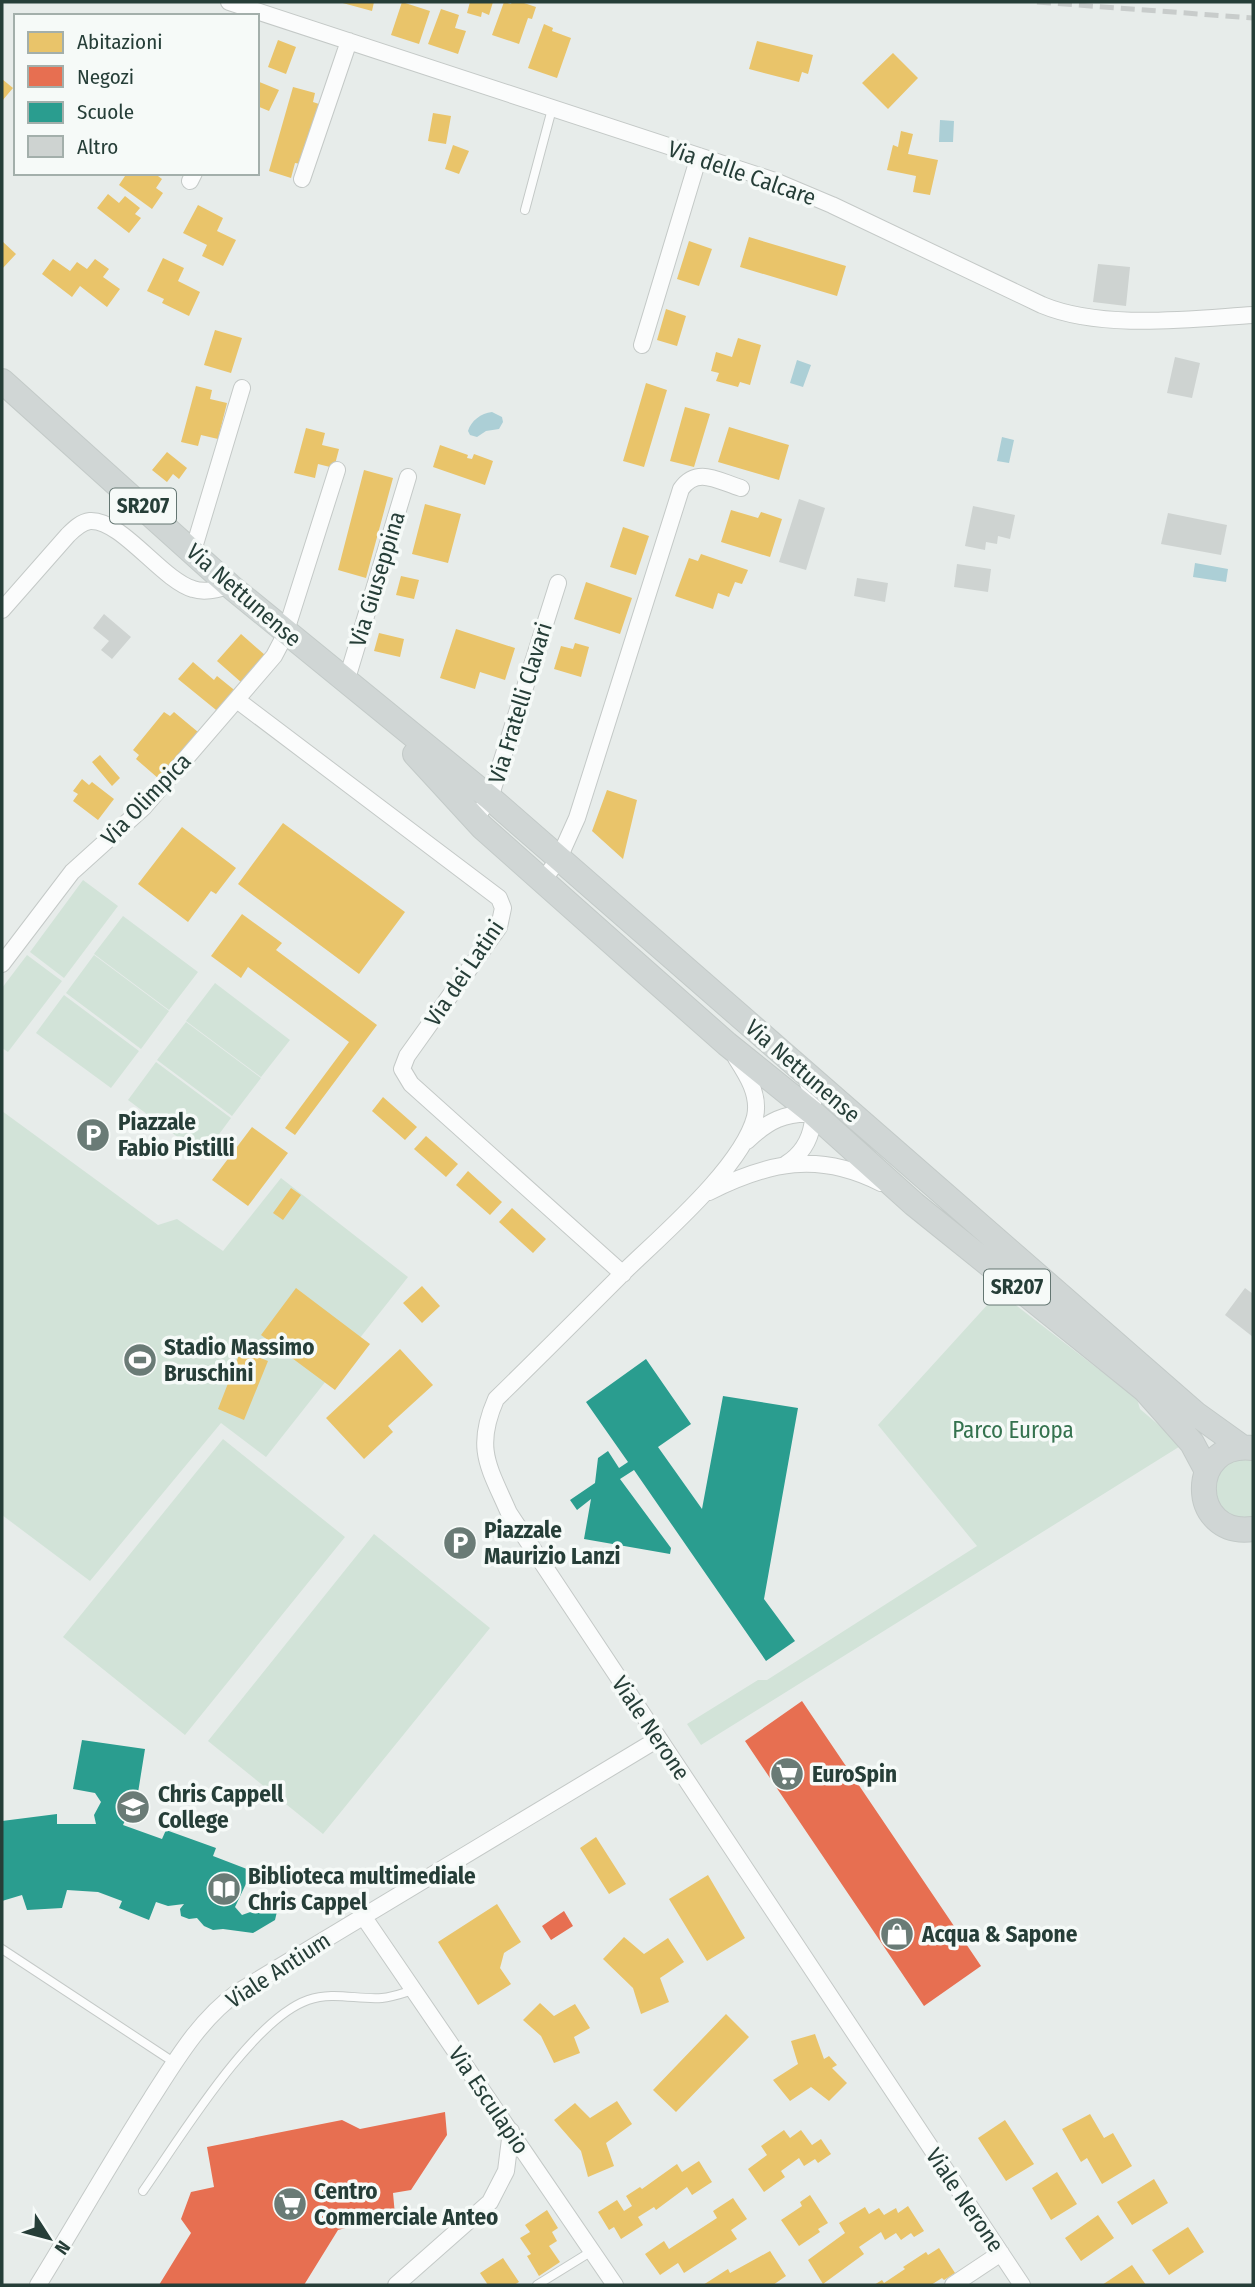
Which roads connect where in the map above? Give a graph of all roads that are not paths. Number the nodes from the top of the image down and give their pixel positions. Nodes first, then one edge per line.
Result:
1 (229, 2) edge
2 (265, 14) junction
3 (259, 25) edge
4 (349, 41) junction
5 (552, 109) junction
6 (699, 156) junction
7 (302, 179) dead end
8 (525, 210) dead end
9 (1253, 315) edge
10 (642, 345) dead end
11 (2, 381) edge
12 (242, 388) dead end
13 (337, 470) dead end
14 (408, 477) dead end
15 (741, 488) dead end
16 (193, 551) junction
17 (558, 583) dead end
18 (230, 586) junction
19 (2, 610) edge
20 (285, 631) junction
21 (354, 689) junction
22 (237, 701) junction
23 (490, 798) junction
24 (475, 819) junction
25 (559, 858) junction
26 (543, 881) junction
27 (2, 964) edge
28 (727, 1044) junction
29 (801, 1070) junction
30 (814, 1114) junction
31 (859, 1119) junction
32 (740, 1149) junction
33 (786, 1164) junction
34 (704, 1195) junction
35 (914, 1204) junction
36 (623, 1274) junction
37 (1248, 1448) edge
38 (1207, 1471) junction
39 (1249, 1533) edge
40 (658, 1739) junction
41 (363, 1916) junction
42 (2, 1950) edge
43 (413, 1990) junction
44 (175, 2063) junction
45 (511, 2131) junction
46 (143, 2191) dead end
47 (592, 2251) junction
48 (1001, 2253) junction
49 (38, 2285) edge
50 (396, 2285) edge
51 (537, 2285) edge
52 (615, 2285) edge
53 (953, 2285) edge
54 (1022, 2285) edge

1 - 2 street, Via delle Calcare
2 - 3 street
2 - 4 street, Via delle Calcare
4 - 5 street, Via delle Calcare
4 - 7 street
5 - 6 street, Via delle Calcare
5 - 8 lane
6 - 9 street, Via delle Calcare
6 - 10 street
11 - 16 main road, Via Nettunense / SR207
12 - 16 street
13 - 20 street, Via Olimpica
14 - 21 street, Via Giuseppina
15 - 25 street
16 - 18 main road, Via Nettunense / SR207
17 - 23 street, Via Fratelli Clavari
18 - 19 street
18 - 20 main road, Via Nettunense / SR207
20 - 21 main road, Via Nettunense / SR207
20 - 22 street, Via Olimpica
21 - 23 main road, Via Nettunense / SR207
21 - 24 main road, Via Nettunense / SR207
22 - 27 street, Via Olimpica
22 - 36 street, Via dei Latini
23 - 24 street, Via Fratelli Clavari
23 - 25 main road, Via Nettunense / SR207
24 - 26 main road, Via Nettunense / SR207
25 - 26 street
25 - 29 main road, Via Nettunense / SR207
26 - 28 main road, Via Nettunense / SR207
28 - 30 main road, Via Nettunense / SR207
28 - 32 street, Viale Nerone
29 - 30 street
29 - 31 main road, Via Nettunense / SR207
30 - 31 street, Viale Nerone
30 - 32 street, Viale Nerone
30 - 33 street
30 - 35 main road, Via Nettunense / SR207
31 - 37 main road, Via Nettunense / SR207
32 - 34 street, Viale Nerone
33 - 34 street, Viale Nerone
33 - 35 street, Viale Nerone
34 - 36 street, Viale Nerone
35 - 38 main road, Via Nettunense / SR207
36 - 40 street, Viale Nerone
37 - 38 main road, Via Nettunense / SR207
38 - 39 main road, Via Nettunense / SR207
40 - 41 street, Viale Antium
40 - 48 street, Viale Nerone
41 - 43 street, Via Esculapio
41 - 44 street, Viale Antium
42 - 44 lane
43 - 45 street, Via Esculapio
43 - 46 lane
44 - 49 street, Viale Antium
45 - 47 street, Via Esculapio
45 - 50 street
47 - 51 lane
47 - 52 street, Via Esculapio
48 - 53 street
48 - 54 street, Viale Nerone

